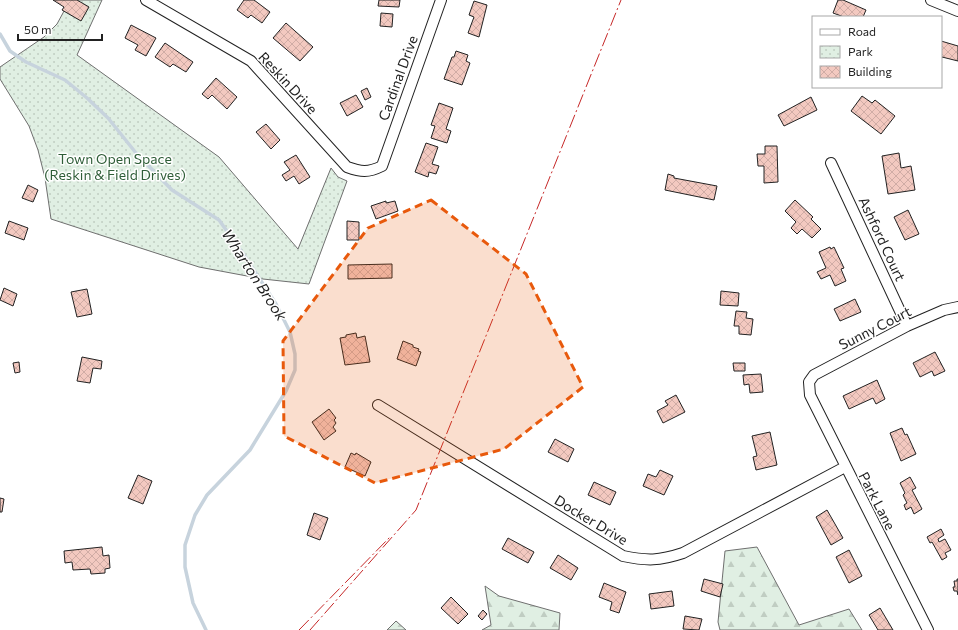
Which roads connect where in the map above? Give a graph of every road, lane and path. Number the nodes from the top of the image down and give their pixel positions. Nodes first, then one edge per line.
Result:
1 (146, 0) edge
2 (442, 0) edge
3 (931, 0) edge
4 (958, 11) edge
5 (831, 163) dead end
6 (382, 166) joint
7 (958, 307) edge
8 (907, 326) junction
9 (809, 382) joint
10 (378, 405) dead end
11 (845, 467) junction
12 (928, 630) edge

1 - 6 street, Reskin Drive
2 - 6 street, Cardinal Drive
3 - 4 street
5 - 8 street, Ashford Court
7 - 8 street, Sunny Court
8 - 9 street, Sunny Court
9 - 11 street, Park Lane
10 - 11 street, Docker Drive
11 - 12 street, Park Lane

